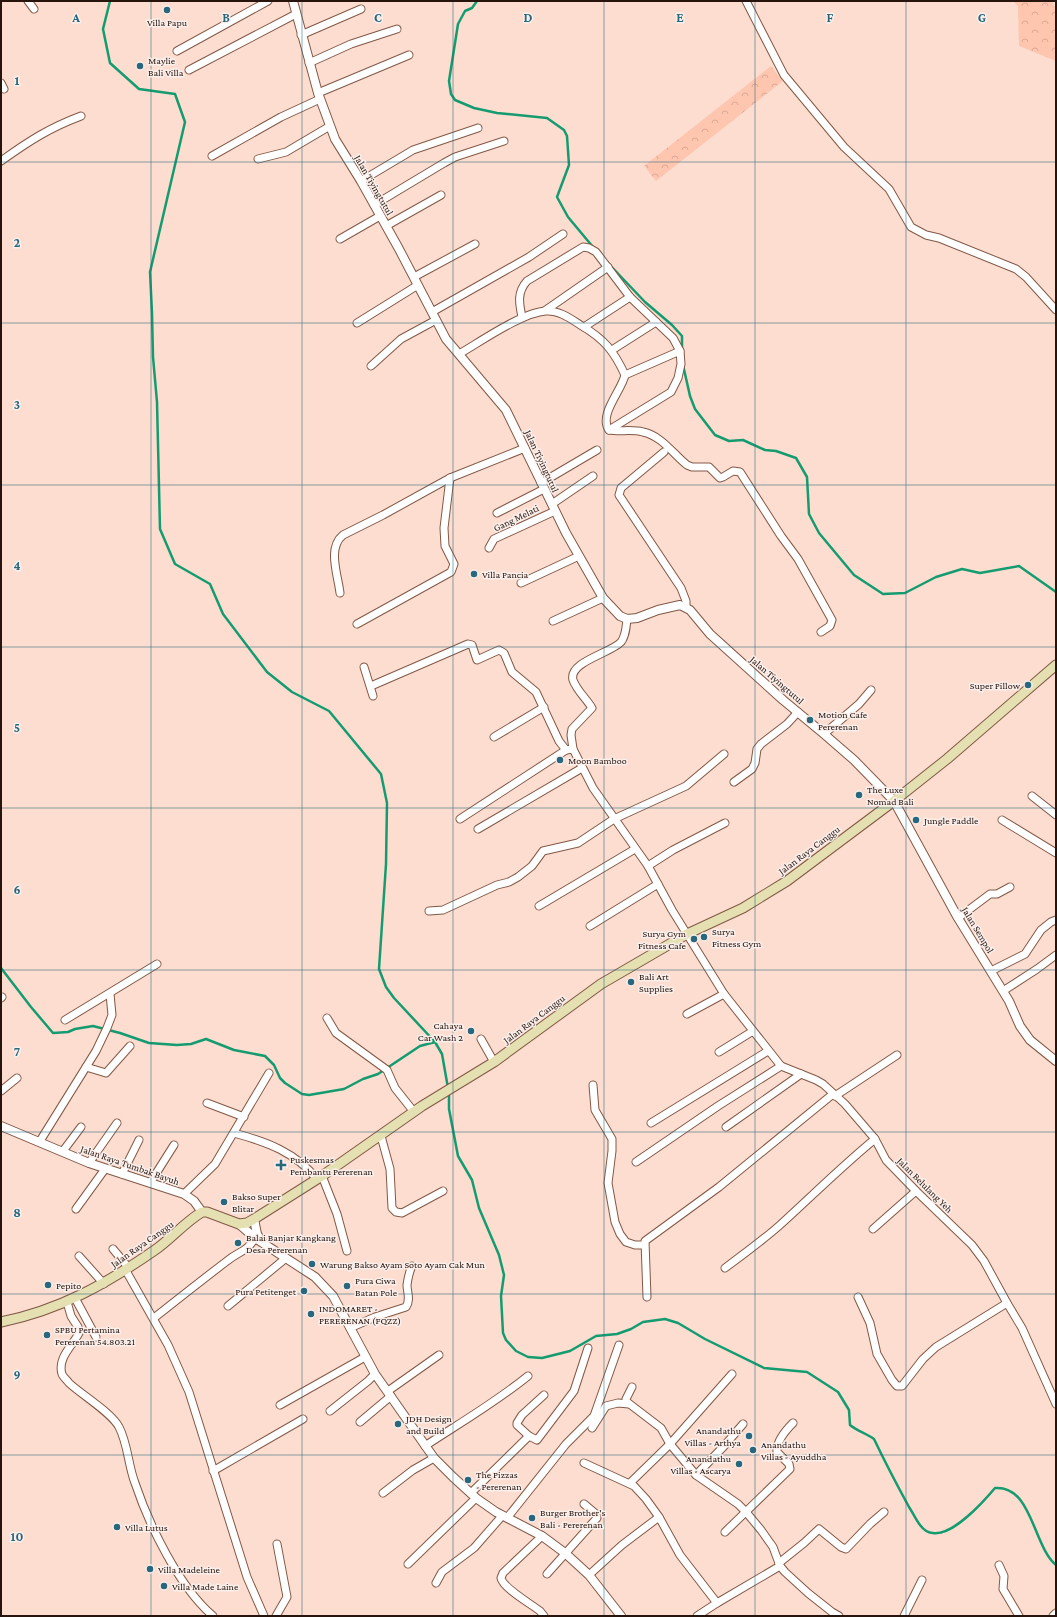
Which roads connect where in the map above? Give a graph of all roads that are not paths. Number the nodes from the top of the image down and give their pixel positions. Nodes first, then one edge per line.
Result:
1 (28, 1) edge
2 (268, 1) edge
3 (293, 1) edge
4 (746, 1) edge
5 (361, 9) dead end
6 (34, 10) dead end
7 (296, 14) junction
8 (397, 29) dead end
9 (302, 35) junction
10 (177, 51) dead end
11 (409, 55) dead end
12 (309, 63) junction
13 (189, 70) dead end
14 (319, 96) junction
15 (81, 116) dead end
16 (330, 126) junction
17 (478, 128) dead end
18 (504, 140) dead end
19 (212, 156) dead end
20 (258, 159) dead end
21 (1, 161) edge
22 (361, 180) junction
23 (440, 195) dead end
24 (374, 205) junction
25 (380, 216) junction
26 (386, 226) junction
27 (563, 234) dead end
28 (340, 240) dead end
29 (475, 244) dead end
30 (608, 267) junction
31 (414, 277) junction
32 (418, 285) junction
33 (630, 297) junction
34 (546, 310) junction
35 (1056, 310) edge
36 (434, 316) junction
37 (522, 317) junction
38 (656, 322) junction
39 (357, 323) dead end
40 (584, 327) junction
41 (612, 350) junction
42 (680, 351) junction
43 (459, 354) junction
44 (371, 366) dead end
45 (625, 375) junction
46 (609, 430) junction
47 (525, 448) junction
48 (597, 450) dead end
49 (664, 452) dead end
50 (593, 476) dead end
51 (450, 478) junction
52 (542, 486) junction
53 (553, 508) junction
54 (497, 513) dead end
55 (489, 548) dead end
56 (579, 556) junction
57 (521, 583) dead end
58 (340, 593) dead end
59 (603, 598) junction
60 (686, 607) junction
61 (627, 619) junction
62 (553, 621) dead end
63 (357, 624) dead end
64 (821, 632) dead end
65 (1056, 665) edge
66 (364, 667) dead end
67 (371, 686) junction
68 (871, 690) dead end
69 (373, 696) dead end
70 (544, 707) junction
71 (798, 712) junction
72 (824, 734) junction
73 (494, 737) dead end
74 (570, 749) junction
75 (724, 754) dead end
76 (582, 768) junction
77 (734, 782) dead end
78 (1032, 796) dead end
79 (894, 801) junction
80 (1056, 815) edge
81 (460, 819) dead end
82 (614, 819) junction
83 (1002, 820) dead end
84 (725, 823) dead end
85 (478, 829) dead end
86 (635, 848) junction
87 (1056, 853) edge
88 (648, 866) junction
89 (658, 884) junction
90 (1010, 887) dead end
91 (539, 906) dead end
92 (429, 911) dead end
93 (958, 918) junction
94 (1056, 920) edge
95 (590, 926) dead end
96 (687, 934) junction
97 (1056, 955) edge
98 (157, 964) dead end
99 (991, 971) junction
100 (1003, 991) junction
101 (110, 994) junction
102 (724, 994) junction
103 (687, 1014) dead end
104 (327, 1018) dead end
105 (64, 1020) dead end
106 (753, 1031) junction
107 (481, 1039) dead end
108 (130, 1046) dead end
109 (768, 1050) junction
110 (719, 1052) dead end
111 (897, 1055) dead end
112 (1056, 1061) edge
113 (494, 1062) junction
114 (781, 1066) junction
115 (86, 1067) junction
116 (270, 1073) dead end
117 (801, 1074) junction
118 (17, 1078) dead end
119 (593, 1085) dead end
120 (1, 1091) edge
121 (834, 1095) junction
122 (207, 1103) dead end
123 (414, 1112) junction
124 (244, 1117) junction
125 (117, 1123) dead end
126 (651, 1123) dead end
127 (1, 1126) edge
128 (81, 1126) dead end
129 (726, 1127) dead end
130 (234, 1133) junction
131 (381, 1136) junction
132 (875, 1139) junction
133 (140, 1140) dead end
134 (40, 1141) junction
135 (174, 1145) dead end
136 (63, 1151) junction
137 (636, 1162) dead end
138 (89, 1163) junction
139 (105, 1168) junction
140 (122, 1174) junction
141 (320, 1177) junction
142 (150, 1184) junction
143 (443, 1191) dead end
144 (916, 1191) junction
145 (184, 1194) junction
146 (76, 1209) dead end
147 (202, 1212) junction
148 (254, 1219) junction
149 (239, 1224) junction
150 (872, 1229) dead end
151 (258, 1239) junction
152 (644, 1245) junction
153 (113, 1249) dead end
154 (347, 1251) dead end
155 (79, 1256) dead end
156 (286, 1258) junction
157 (412, 1266) dead end
158 (127, 1268) junction
159 (725, 1268) dead end
160 (104, 1284) junction
161 (647, 1297) dead end
162 (858, 1297) dead end
163 (71, 1300) junction
164 (1007, 1303) junction
165 (228, 1306) dead end
166 (154, 1318) junction
167 (1, 1322) edge
168 (350, 1328) junction
169 (96, 1337) dead end
170 (618, 1345) dead end
171 (588, 1348) dead end
172 (438, 1355) dead end
173 (365, 1357) junction
174 (375, 1374) junction
175 (732, 1374) dead end
176 (528, 1376) dead end
177 (632, 1387) dead end
178 (389, 1394) junction
179 (544, 1395) dead end
180 (629, 1404) junction
181 (1056, 1404) edge
182 (280, 1405) dead end
183 (330, 1411) dead end
184 (303, 1419) dead end
185 (360, 1422) dead end
186 (793, 1423) dead end
187 (743, 1424) dead end
188 (592, 1428) dead end
189 (529, 1436) junction
190 (670, 1444) junction
191 (425, 1446) junction
192 (434, 1458) junction
193 (584, 1463) dead end
194 (213, 1471) junction
195 (696, 1475) junction
196 (630, 1483) junction
197 (383, 1493) dead end
198 (474, 1496) junction
199 (584, 1504) dead end
200 (746, 1512) junction
201 (884, 1512) dead end
202 (504, 1517) junction
203 (658, 1517) junction
204 (725, 1532) dead end
205 (542, 1536) junction
206 (277, 1544) dead end
207 (565, 1553) junction
208 (408, 1564) dead end
209 (779, 1564) junction
210 (999, 1565) dead end
211 (547, 1574) dead end
212 (589, 1575) junction
213 (922, 1580) dead end
214 (436, 1583) dead end
215 (717, 1603) junction
216 (1056, 1613) edge
217 (830, 1614) edge
218 (213, 1616) edge
219 (264, 1616) edge
220 (276, 1616) edge
221 (544, 1616) edge
222 (621, 1616) edge
223 (697, 1616) edge
224 (839, 1616) edge
225 (904, 1616) edge
226 (1019, 1616) edge
227 (1053, 1616) edge

1 - 6 street
2 - 10 street
3 - 7 street, Jalan Tiyingtutul
4 - 35 street
5 - 9 street
7 - 9 street, Jalan Tiyingtutul
7 - 13 street
8 - 12 street
9 - 12 street, Jalan Tiyingtutul
11 - 14 street
12 - 14 street, Jalan Tiyingtutul
14 - 16 street, Jalan Tiyingtutul
14 - 19 street
15 - 21 street
16 - 20 street
16 - 22 street, Jalan Tiyingtutul
17 - 22 street
18 - 24 street
22 - 24 street, Jalan Tiyingtutul
23 - 26 street
24 - 25 street, Jalan Tiyingtutul
25 - 26 street, Jalan Tiyingtutul
25 - 28 street
26 - 31 street, Jalan Tiyingtutul
27 - 36 street
29 - 31 street
30 - 33 street
30 - 34 street
30 - 37 street
31 - 32 street, Jalan Tiyingtutul
32 - 36 street, Jalan Tiyingtutul
32 - 39 street
33 - 38 street
33 - 40 street
34 - 37 street
34 - 40 street
36 - 43 street, Jalan Tiyingtutul
36 - 44 street
37 - 43 street
38 - 41 street
38 - 42 street
40 - 41 street
41 - 45 street
42 - 45 street
42 - 46 street
43 - 47 street, Jalan Tiyingtutul
45 - 46 street
46 - 64 street
47 - 51 street
47 - 52 street, Jalan Tiyingtutul
48 - 52 street
49 - 60 street
50 - 53 street, Gang Melati
51 - 58 street
51 - 63 street
52 - 53 street, Jalan Tiyingtutul
52 - 54 street
53 - 55 street, Gang Melati
53 - 56 street, Jalan Tiyingtutul
56 - 57 street
56 - 59 street, Jalan Tiyingtutul
59 - 61 street, Jalan Tiyingtutul
59 - 62 street
60 - 61 street
60 - 71 street, Jalan Tiyingtutul
61 - 74 street
65 - 79 main road, Jalan Raya Canggu
66 - 67 street
67 - 69 street
67 - 70 street, Jalan Belulang Yeh
68 - 72 street
70 - 73 street
70 - 74 street, Jalan Belulang Yeh
71 - 72 street, Jalan Tiyingtutul
71 - 77 street
72 - 79 street, Jalan Tiyingtutul
74 - 76 street, Jalan Belulang Yeh
74 - 81 street
75 - 82 street
76 - 82 street, Jalan Belulang Yeh
76 - 85 street
78 - 80 street
79 - 93 street, Jalan Sempol
79 - 96 main road, Jalan Raya Canggu
82 - 86 street, Jalan Belulang Yeh
82 - 92 street
83 - 87 street
84 - 88 street
86 - 88 street, Jalan Belulang Yeh
86 - 91 street
88 - 89 street, Jalan Belulang Yeh
89 - 95 street
89 - 96 street, Jalan Belulang Yeh
90 - 93 street
93 - 99 street, Jalan Sempol
94 - 99 street
96 - 102 street, Jalan Belulang Yeh
96 - 113 main road, Jalan Raya Canggu
97 - 100 street
98 - 101 street
99 - 100 street, Jalan Sempol
100 - 112 street, Jalan Sempol
101 - 105 street
101 - 115 street
102 - 103 street
102 - 106 street, Jalan Belulang Yeh
104 - 123 street
106 - 109 street, Jalan Belulang Yeh
106 - 110 street
107 - 113 street
108 - 115 street
109 - 114 street, Jalan Belulang Yeh
109 - 126 street
111 - 121 street
113 - 123 main road, Jalan Raya Canggu
114 - 117 street, Jalan Belulang Yeh
114 - 137 street
115 - 134 street
116 - 124 street
117 - 121 street, Jalan Belulang Yeh
117 - 129 street
118 - 120 street
119 - 152 street
121 - 132 street, Jalan Belulang Yeh
121 - 152 street
122 - 124 street
123 - 131 main road, Jalan Raya Canggu
124 - 130 street
125 - 138 street
127 - 134 street, Jalan Raya Tumbak Bayuh
128 - 136 street
130 - 141 street
130 - 145 street
131 - 141 main road, Jalan Raya Canggu
131 - 143 street
132 - 144 street, Jalan Belulang Yeh
132 - 159 street
133 - 140 street
134 - 136 street, Jalan Raya Tumbak Bayuh
135 - 142 street
136 - 138 street, Jalan Raya Tumbak Bayuh
138 - 139 street, Jalan Raya Tumbak Bayuh
139 - 140 street, Jalan Raya Tumbak Bayuh
139 - 146 street
140 - 142 street, Jalan Raya Tumbak Bayuh
141 - 148 main road, Jalan Raya Canggu
141 - 154 street
142 - 145 street, Jalan Raya Tumbak Bayuh
144 - 150 street
144 - 164 street, Jalan Belulang Yeh
145 - 147 street, Jalan Raya Tumbak Bayuh
147 - 149 main road
147 - 158 main road, Jalan Raya Canggu
148 - 149 main road, Jalan Raya Canggu
148 - 151 street
149 - 151 street
151 - 156 street
151 - 166 street
152 - 161 street
153 - 158 street
155 - 160 street
156 - 165 street
156 - 168 street
157 - 168 street
158 - 160 main road, Jalan Raya Canggu
158 - 166 street
160 - 163 main road, Jalan Raya Canggu
162 - 164 street
163 - 167 main road, Jalan Raya Canggu
163 - 169 street
163 - 218 street
164 - 181 street, Jalan Belulang Yeh
166 - 194 street
168 - 173 street
170 - 202 street
171 - 189 street
172 - 178 street
173 - 174 street
173 - 182 street
174 - 178 street
174 - 183 street
175 - 190 street
176 - 191 street
177 - 180 street
178 - 185 street
178 - 191 street
179 - 189 street
180 - 188 street
180 - 190 street
184 - 194 street
186 - 200 street
187 - 195 street
189 - 198 street
190 - 195 street
190 - 196 street
191 - 192 street
192 - 197 street
192 - 198 street
193 - 196 street
194 - 219 street
195 - 200 street
196 - 203 street
198 - 202 street
198 - 208 street
199 - 207 street
200 - 204 street
200 - 209 street
201 - 209 street
202 - 205 street
202 - 214 street
203 - 212 street
203 - 215 street
205 - 207 street
205 - 221 street
206 - 220 street
207 - 211 street
207 - 212 street
209 - 215 street
209 - 217 street
210 - 226 street
212 - 222 street
213 - 225 street
215 - 223 street
216 - 227 street
217 - 224 street

